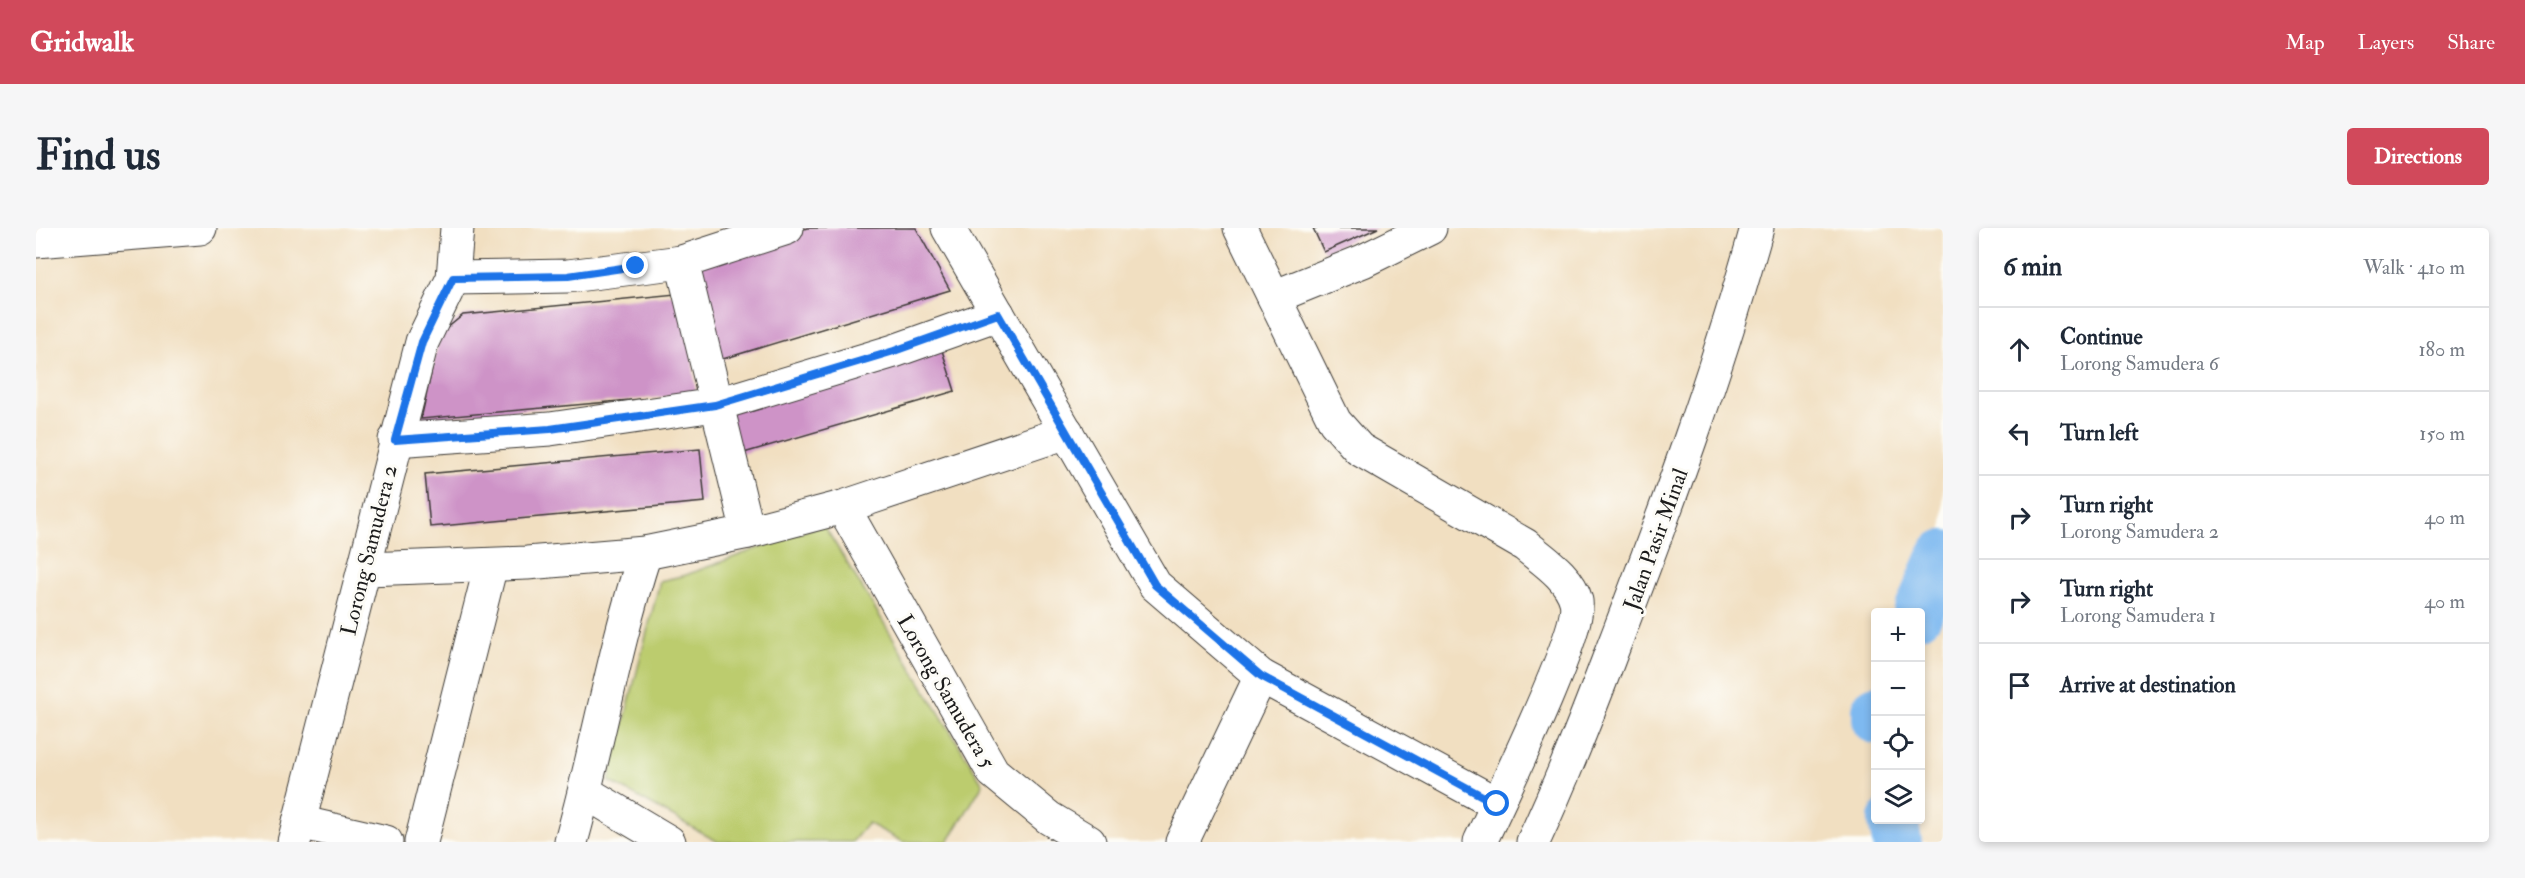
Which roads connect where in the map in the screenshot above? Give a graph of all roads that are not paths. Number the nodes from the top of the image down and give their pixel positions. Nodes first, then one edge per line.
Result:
1 (200, 228) edge
2 (457, 228) edge
3 (787, 228) edge
4 (948, 228) edge
5 (1240, 228) edge
6 (1430, 228) edge
7 (1757, 228) edge
8 (36, 241) edge
9 (682, 262) junction
10 (453, 278) junction
11 (1274, 297) junction
12 (998, 314) junction
13 (715, 405) junction
14 (1067, 432) junction
15 (395, 440) junction
16 (843, 507) junction
17 (748, 532) junction
18 (645, 553) junction
19 (491, 565) junction
20 (366, 569) junction
21 (1261, 676) junction
22 (1536, 720) junction
23 (1580, 736) junction
24 (585, 792) junction
25 (1497, 804) junction
26 (296, 832) edge
27 (386, 842) edge
28 (421, 842) edge
29 (571, 842) edge
30 (669, 842) edge
31 (1089, 842) edge
32 (1182, 842) edge
33 (1480, 842) edge
34 (1533, 842) edge

1 - 8 street
2 - 10 street, Lorong Samudera 2
3 - 9 street
4 - 12 street
5 - 11 street
6 - 11 street
7 - 23 street, Jalan Pasir Minal
9 - 10 street
9 - 13 street
10 - 15 street, Lorong Samudera 2
11 - 22 street
12 - 13 street
12 - 14 street
13 - 15 street
13 - 17 street
14 - 16 street
14 - 21 street
15 - 20 street, Lorong Samudera 2
16 - 17 street
16 - 31 street, Lorong Samudera 5
17 - 18 street
18 - 19 street
18 - 24 street
19 - 20 street
19 - 28 street
20 - 26 street, Lorong Samudera 2
21 - 25 street
21 - 32 street
22 - 23 street
22 - 25 street
23 - 34 street, Jalan Pasir Minal
24 - 29 street
24 - 30 street
25 - 33 street
26 - 27 street

